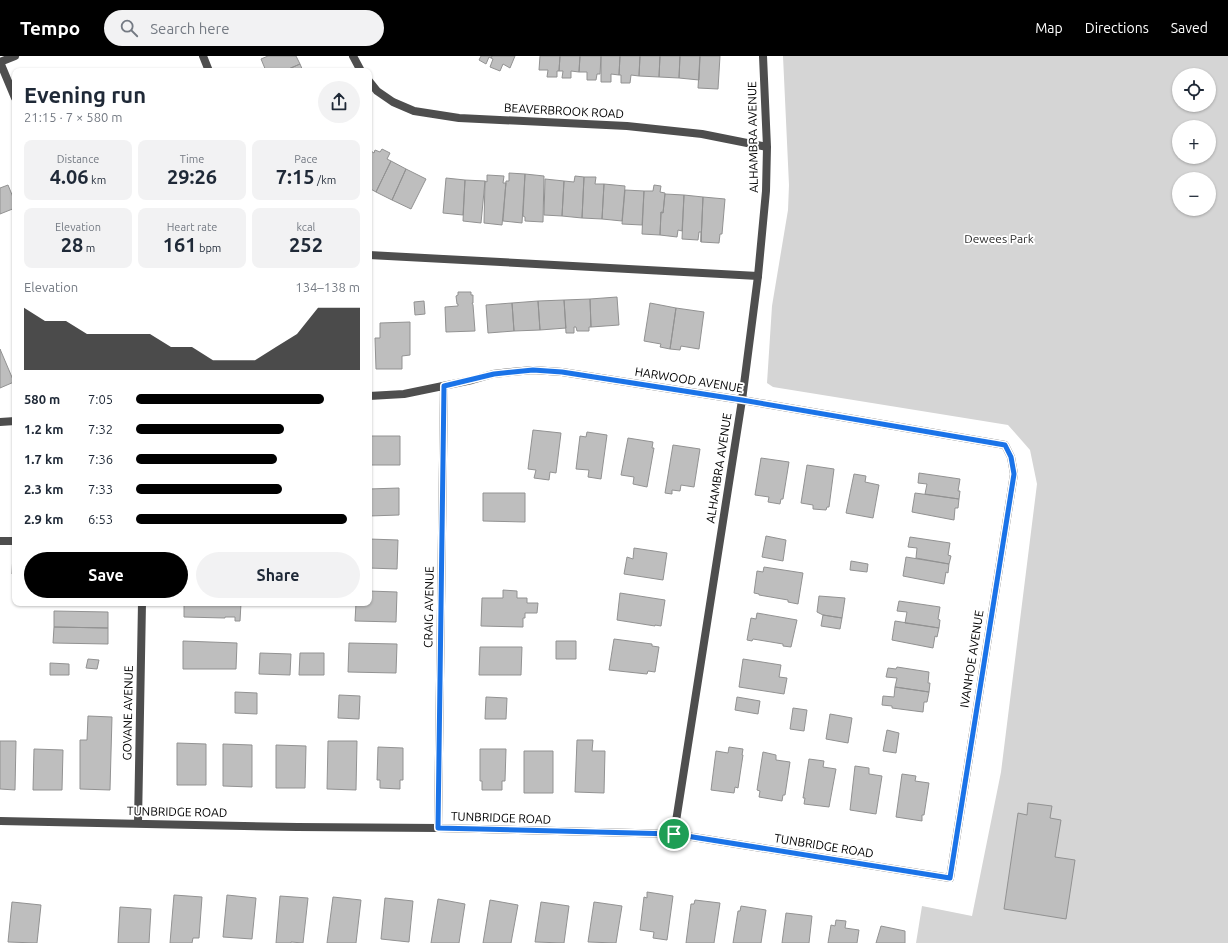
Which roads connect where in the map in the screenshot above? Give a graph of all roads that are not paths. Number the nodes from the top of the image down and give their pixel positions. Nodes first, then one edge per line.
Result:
1 (15, 56) edge
2 (203, 56) edge
3 (353, 56) edge
4 (763, 56) edge
5 (0, 62) edge
6 (208, 68) edge
7 (359, 68) edge
8 (372, 85) edge
9 (12, 91) edge
10 (767, 147) junction
11 (372, 255) edge
12 (758, 276) junction
13 (444, 386) junction
14 (372, 396) edge
15 (742, 400) junction
16 (12, 421) edge
17 (0, 422) edge
18 (1005, 445) joint
19 (0, 541) edge
20 (12, 541) edge
21 (142, 606) edge
22 (0, 821) edge
23 (138, 823) junction
24 (438, 828) junction
25 (674, 834) junction
26 (950, 878) joint

1 - 5 street
2 - 6 street
3 - 7 street
4 - 10 street, ALHAMBRA AVENUE
5 - 9 street
8 - 10 street, BEAVERBROOK ROAD
10 - 12 street, ALHAMBRA AVENUE
11 - 12 street
12 - 15 street, ALHAMBRA AVENUE
13 - 14 street, HARWOOD AVENUE
13 - 15 street, HARWOOD AVENUE
13 - 24 street, CRAIG AVENUE
15 - 18 street, HARWOOD AVENUE
15 - 25 street, ALHAMBRA AVENUE
16 - 17 street
18 - 26 street, IVANHOE AVENUE
19 - 20 street
21 - 23 street, GOVANE AVENUE
22 - 23 street, TUNBRIDGE ROAD
23 - 24 street, TUNBRIDGE ROAD
24 - 25 street, TUNBRIDGE ROAD
25 - 26 street, TUNBRIDGE ROAD

